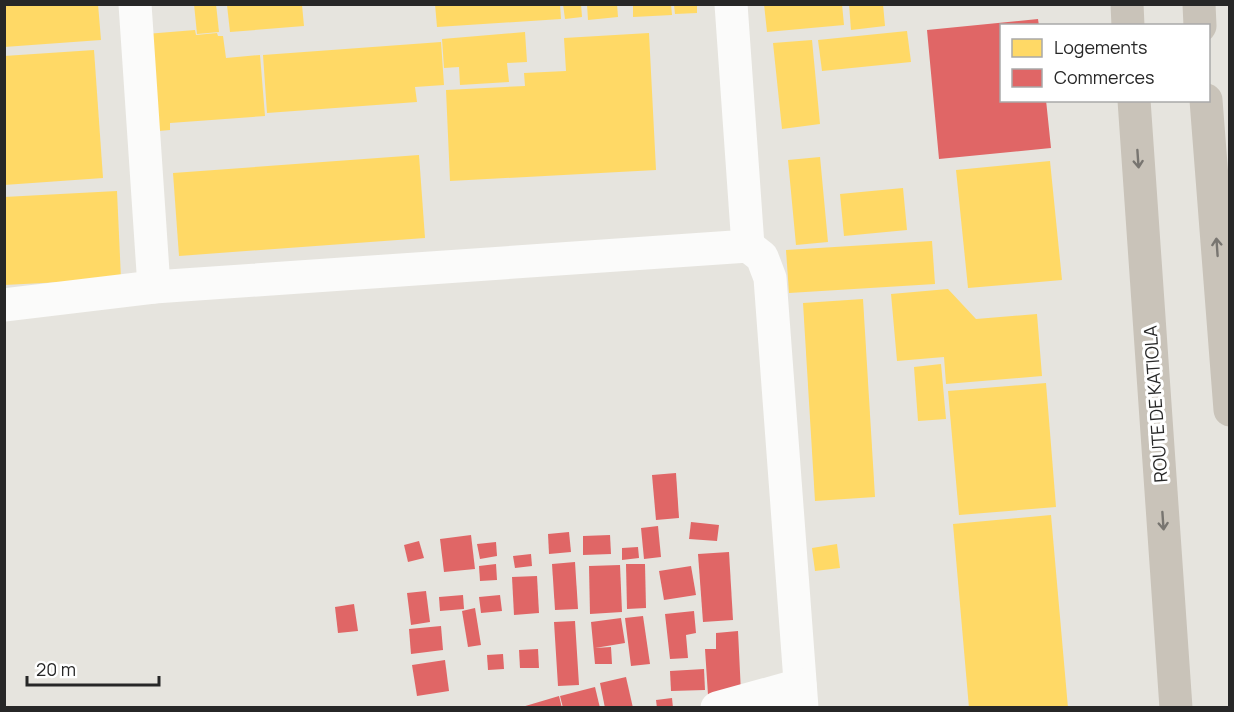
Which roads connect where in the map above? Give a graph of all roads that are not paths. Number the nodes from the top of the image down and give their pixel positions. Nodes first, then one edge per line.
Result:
1 (135, 4) edge
2 (731, 4) edge
3 (1127, 4) edge
4 (1199, 4) edge
5 (1128, 24) edge
6 (1200, 24) edge
7 (1134, 102) edge
8 (1206, 102) edge
9 (748, 246) junction
10 (154, 287) junction
11 (4, 305) edge
12 (1230, 410) edge
13 (801, 696) edge
14 (717, 708) edge
15 (1176, 708) edge

1 - 10 street
2 - 9 street
3 - 5 highway
4 - 6 highway
7 -> 15 highway, ROUTE DE KATIOLA
12 -> 8 highway
9 - 10 street
9 - 13 street
10 - 11 street
13 - 14 street

